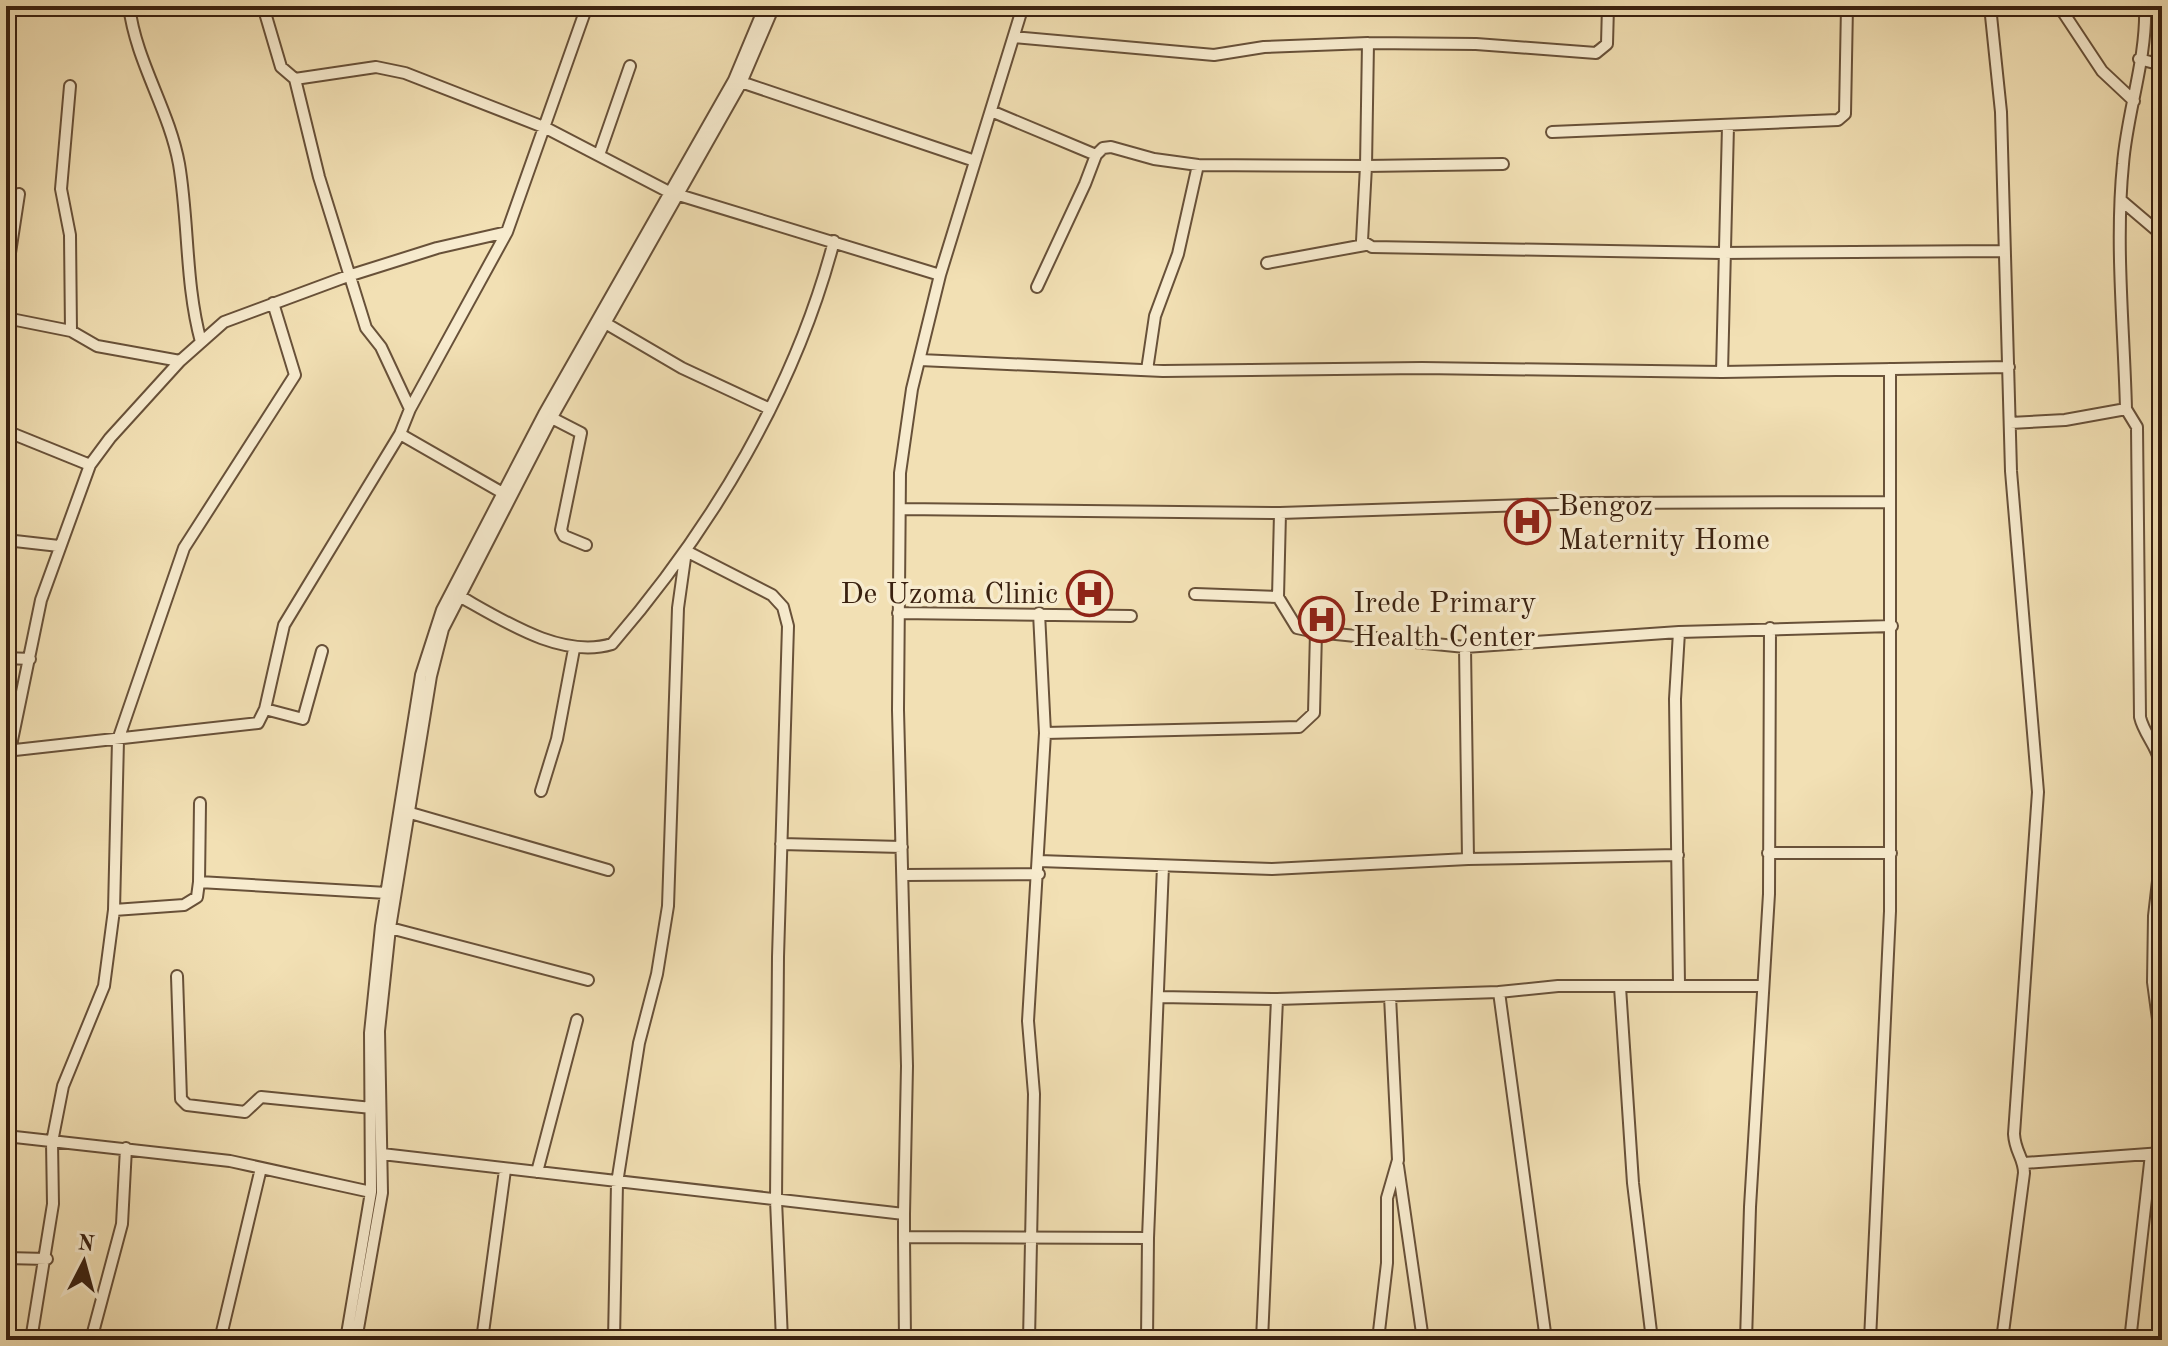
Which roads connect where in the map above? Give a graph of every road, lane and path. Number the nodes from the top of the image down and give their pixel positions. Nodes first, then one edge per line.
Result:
1 (129, 6) edge
2 (263, 6) edge
3 (587, 6) edge
4 (765, 6) edge
5 (774, 6) edge
6 (1023, 6) edge
7 (1608, 6) edge
8 (1762, 6) edge
9 (1847, 6) edge
10 (1990, 6) edge
11 (2059, 6) edge
12 (2145, 6) edge
13 (1683, 8) edge
14 (1014, 37) junction
15 (1368, 43) junction
16 (2139, 59) junction
17 (2162, 65) edge
18 (630, 66) dead end
19 (295, 79) junction
20 (737, 81) junction
21 (70, 86) dead end
22 (2134, 101) junction
23 (991, 111) junction
24 (1728, 126) junction
25 (546, 128) junction
26 (1552, 132) dead end
27 (599, 155) junction
28 (1096, 155) junction
29 (975, 161) junction
30 (1503, 164) dead end
31 (1198, 165) junction
32 (1366, 166) junction
33 (674, 193) junction
34 (19, 194) dead end
35 (2122, 201) junction
36 (507, 232) junction
37 (2162, 235) edge
38 (834, 241) junction
39 (1365, 245) junction
40 (2005, 251) junction
41 (1722, 253) junction
42 (1267, 263) dead end
43 (940, 275) junction
44 (348, 276) junction
45 (6, 279) edge
46 (1037, 287) dead end
47 (273, 303) junction
48 (6, 318) edge
49 (601, 322) junction
50 (71, 331) junction
51 (201, 342) junction
52 (920, 360) junction
53 (180, 361) junction
54 (2009, 367) junction
55 (1890, 369) junction
56 (1147, 370) junction
57 (1722, 372) junction
58 (768, 408) junction
59 (410, 409) junction
60 (2126, 409) junction
61 (548, 415) junction
62 (2010, 423) junction
63 (6, 431) edge
64 (400, 434) junction
65 (90, 465) junction
66 (506, 495) junction
67 (1888, 502) junction
68 (901, 509) junction
69 (1280, 513) junction
70 (6, 540) edge
71 (586, 545) dead end
72 (59, 546) junction
73 (686, 551) junction
74 (455, 593) junction
75 (1195, 594) dead end
76 (1278, 597) junction
77 (898, 613) junction
78 (1039, 613) junction
79 (1131, 616) dead end
80 (1892, 626) junction
81 (1770, 628) junction
82 (1316, 632) junction
83 (1679, 632) junction
84 (1465, 647) junction
85 (574, 649) junction
86 (322, 651) dead end
87 (6, 658) edge
88 (30, 659) junction
89 (265, 709) junction
90 (1045, 733) junction
91 (118, 740) junction
92 (8, 751) edge
93 (541, 791) dead end
94 (200, 803) dead end
95 (407, 812) junction
96 (781, 844) junction
97 (902, 847) junction
98 (1768, 853) junction
99 (1891, 853) junction
100 (1678, 855) junction
101 (1468, 859) junction
102 (1039, 861) junction
103 (6, 863) edge
104 (1163, 866) junction
105 (608, 870) dead end
106 (1039, 874) junction
107 (904, 875) junction
108 (199, 882) junction
109 (387, 893) junction
110 (114, 910) junction
111 (390, 928) junction
112 (177, 976) dead end
113 (588, 980) dead end
114 (1679, 984) junction
115 (1762, 986) junction
116 (1620, 987) junction
117 (1499, 992) junction
118 (1390, 996) junction
119 (1159, 997) junction
120 (1277, 999) junction
121 (577, 1020) dead end
122 (2162, 1049) edge
123 (372, 1108) junction
124 (6, 1136) edge
125 (52, 1142) junction
126 (126, 1148) junction
127 (382, 1154) junction
128 (2157, 1154) edge
129 (1398, 1160) junction
130 (2024, 1163) junction
131 (261, 1168) junction
132 (505, 1170) junction
133 (537, 1172) junction
134 (617, 1183) junction
135 (371, 1192) junction
136 (776, 1200) junction
137 (904, 1214) junction
138 (904, 1237) junction
139 (1148, 1238) junction
140 (1029, 1239) junction
141 (6, 1258) edge
142 (47, 1259) junction
143 (2131, 1332) dead end
144 (31, 1340) edge
145 (91, 1340) edge
146 (220, 1340) edge
147 (346, 1340) edge
148 (356, 1340) edge
149 (482, 1340) edge
150 (614, 1340) edge
151 (782, 1340) edge
152 (905, 1340) edge
153 (1029, 1340) edge
154 (1147, 1340) edge
155 (1262, 1340) edge
156 (1378, 1340) edge
157 (1423, 1340) edge
158 (1546, 1340) edge
159 (1652, 1340) edge
160 (1746, 1340) edge
161 (1870, 1340) edge
162 (2002, 1340) edge

1 - 51 street
2 - 19 street
3 - 25 street
4 - 20 street
5 - 20 street
6 - 14 street
7 - 15 street
8 - 13 street
9 - 24 street
10 - 40 street
11 - 22 street
12 - 16 street
14 - 15 street
14 - 23 street
15 - 32 street
16 - 17 street
16 - 22 street
18 - 27 street
19 - 25 street
19 - 44 street
20 - 29 street
20 - 33 street
21 - 50 street
22 - 35 street
23 - 28 street
23 - 29 street
24 - 26 street
24 - 41 street
25 - 27 street
25 - 36 street
27 - 33 street
28 - 31 street
28 - 46 street
29 - 43 street
30 - 32 street
31 - 32 street
31 - 56 street
32 - 39 street
33 - 38 street
33 - 49 street
34 - 45 street
35 - 37 street
35 - 60 street
36 - 44 street
36 - 59 street
38 - 43 street
38 - 58 street
39 - 41 street
39 - 42 street
40 - 41 street
40 - 54 street
41 - 57 street
43 - 52 street
44 - 47 street
44 - 59 street
47 - 51 street
47 - 91 street
48 - 50 street
49 - 58 street
49 - 61 street
50 - 53 street
51 - 53 street
52 - 56 street
52 - 68 street
53 - 65 street
54 - 55 street
54 - 62 street
55 - 57 street
55 - 67 street
56 - 57 street
58 - 73 street
59 - 64 street
60 - 62 street
60 - 122 street
61 - 66 street
61 - 71 street
62 - 130 street
63 - 65 street
64 - 66 street
64 - 89 street
65 - 72 street
66 - 74 street
67 - 69 street
67 - 80 street
68 - 69 street
68 - 77 street
69 - 76 street
70 - 72 street
72 - 88 street
73 - 85 street
73 - 96 street
73 - 134 street
74 - 85 street
74 - 95 street
74 - 109 street
75 - 76 street
76 - 82 street
77 - 78 street
77 - 97 street
78 - 79 street
78 - 90 street
80 - 81 street
80 - 99 street
81 - 83 street
81 - 98 street
82 - 84 street
82 - 90 street
83 - 84 street
83 - 100 street
84 - 101 street
85 - 93 street
86 - 89 street
87 - 88 street
88 - 92 street
89 - 91 street
90 - 102 street
91 - 92 street
91 - 110 street
92 - 103 street
94 - 108 street
95 - 105 street
95 - 111 street
96 - 97 street
96 - 136 street
97 - 107 street
98 - 99 street
98 - 115 street
99 - 161 street
100 - 101 street
100 - 114 street
101 - 104 street
102 - 104 street
102 - 106 street
104 - 119 street
106 - 107 street
106 - 140 street
107 - 137 street
108 - 109 street
108 - 110 street
109 - 123 street
110 - 125 street
111 - 113 street
111 - 127 street
112 - 123 street
114 - 115 street
114 - 116 street
115 - 160 street
116 - 117 street
116 - 159 street
117 - 118 street
117 - 158 street
118 - 120 street
118 - 129 street
119 - 120 street
119 - 139 street
120 - 155 street
121 - 133 street
123 - 135 street
124 - 125 street
125 - 126 street
125 - 142 street
126 - 131 street
126 - 145 street
127 - 132 street
127 - 148 street
128 - 130 street
128 - 143 street
129 - 156 street
129 - 157 street
130 - 162 street
131 - 135 street
131 - 146 street
132 - 133 street
132 - 149 street
133 - 134 street
134 - 136 street
134 - 150 street
135 - 147 street
136 - 137 street
136 - 151 street
137 - 138 street
138 - 140 street
138 - 152 street
139 - 140 street
139 - 154 street
140 - 153 street
141 - 142 street
142 - 144 street

